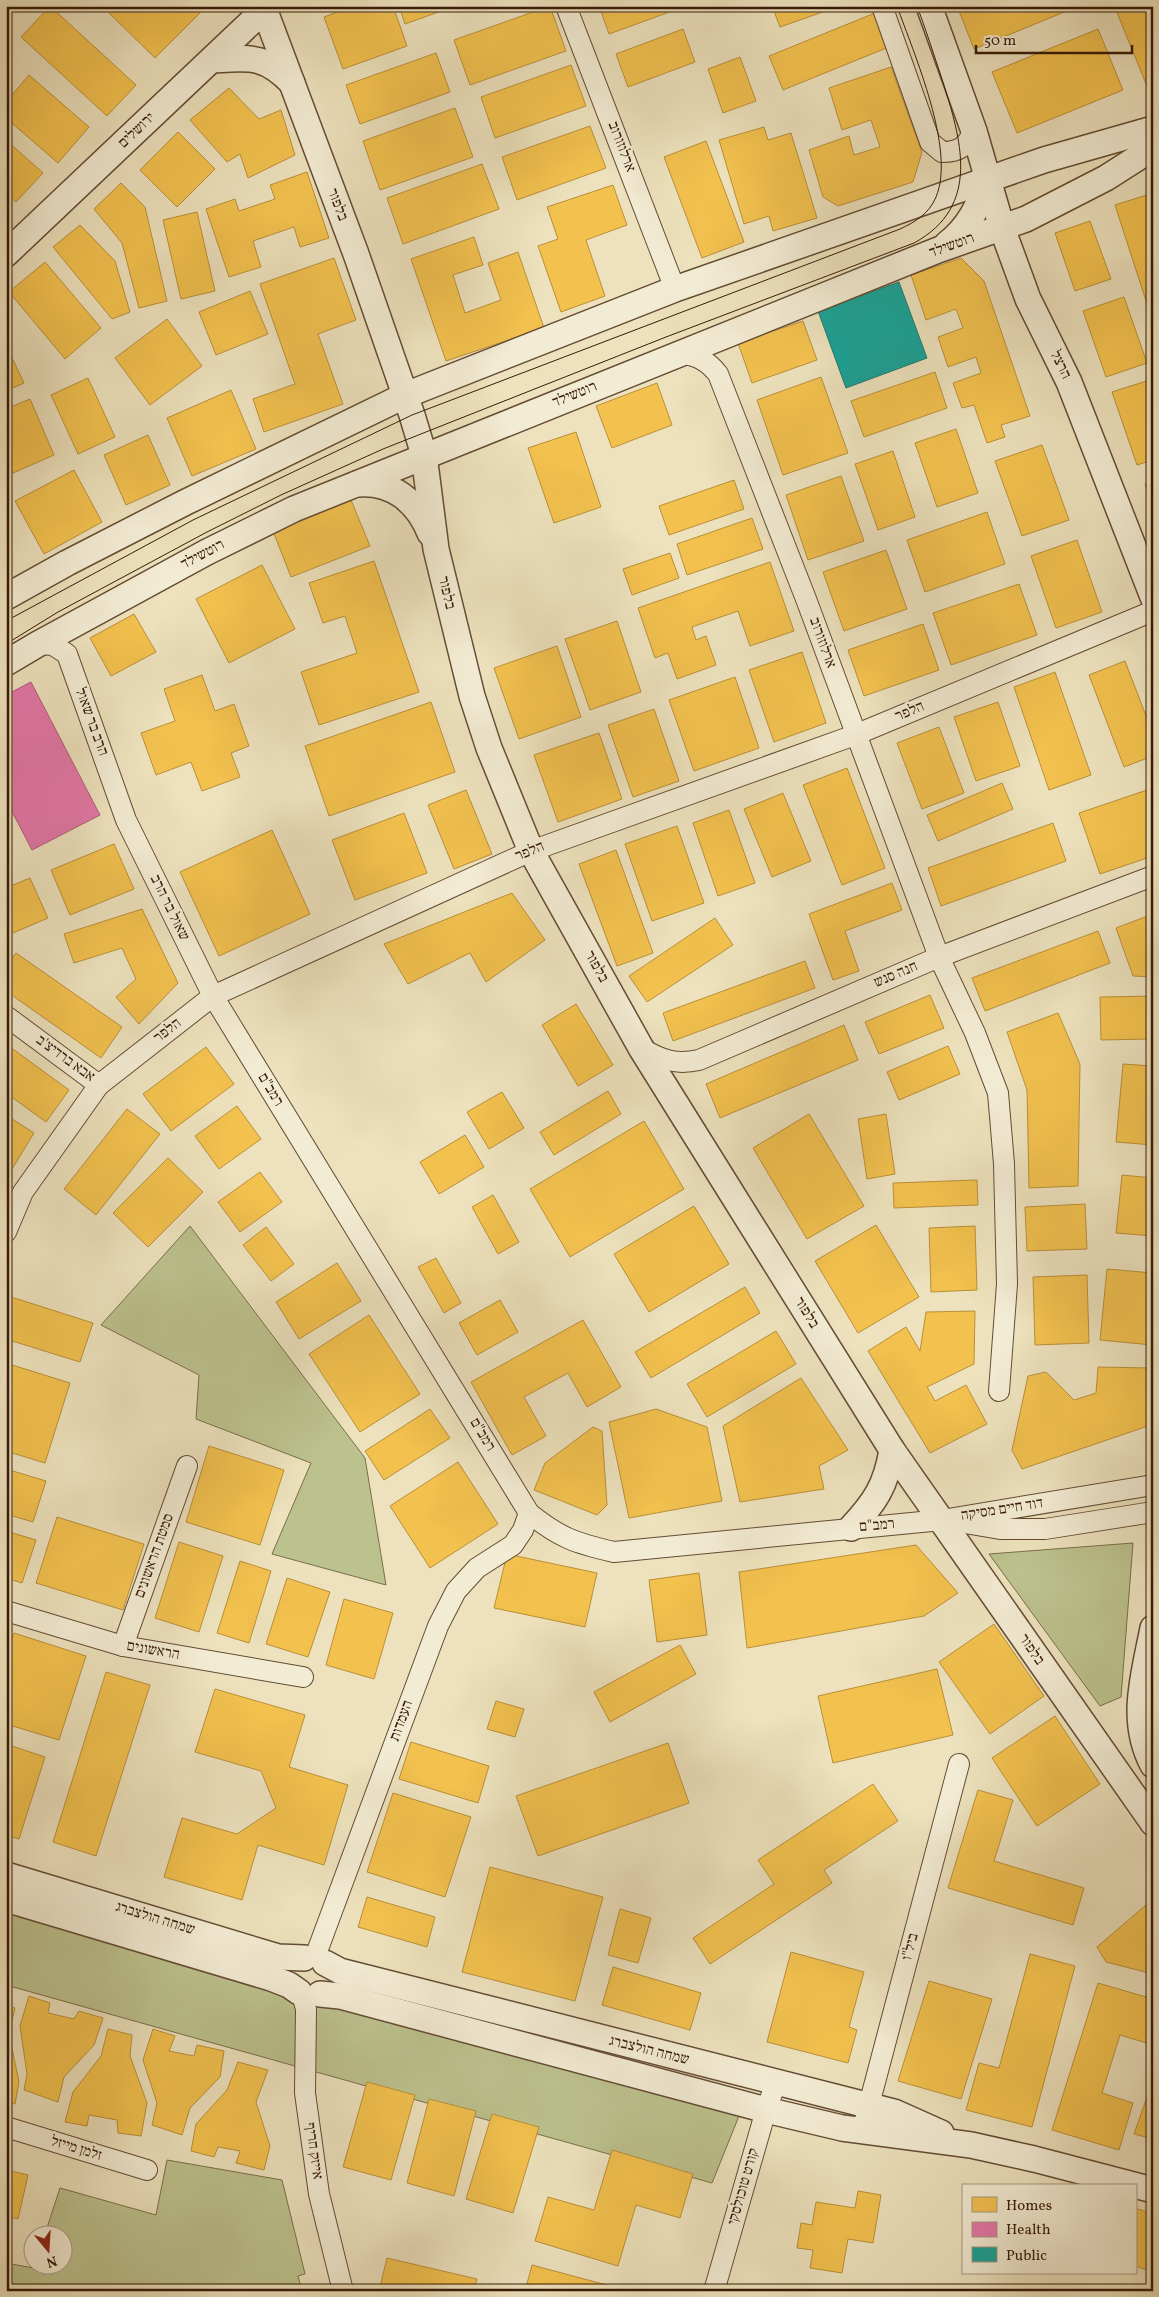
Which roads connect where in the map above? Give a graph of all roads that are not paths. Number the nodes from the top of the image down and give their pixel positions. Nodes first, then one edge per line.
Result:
1 (566, 6) edge
2 (882, 6) edge
3 (929, 6) edge
4 (265, 7) edge
5 (212, 60) junction
6 (292, 83) junction
7 (1153, 129) edge
8 (974, 132) junction
9 (1153, 148) edge
10 (987, 180) junction
11 (1002, 228) junction
12 (938, 250) junction
13 (6, 254) edge
14 (675, 289) junction
15 (680, 353) junction
16 (406, 395) junction
17 (424, 455) junction
18 (354, 484) junction
19 (436, 549) junction
20 (1153, 597) edge
21 (6, 598) edge
22 (1153, 611) edge
23 (38, 644) junction
24 (6, 663) edge
25 (855, 735) junction
26 (126, 820) joint
27 (531, 851) junction
28 (1153, 876) edge
29 (939, 957) junction
30 (213, 996) junction
31 (6, 1016) edge
32 (641, 1048) junction
33 (99, 1085) junction
34 (6, 1232) edge
35 (999, 1391) dead end
36 (892, 1450) junction
37 (187, 1466) dead end
38 (1153, 1485) edge
39 (529, 1512) junction
40 (1153, 1512) edge
41 (942, 1520) junction
42 (850, 1528) junction
43 (6, 1611) edge
44 (1153, 1628) edge
45 (123, 1646) junction
46 (304, 1677) dead end
47 (959, 1764) dead end
48 (1153, 1765) edge
49 (1153, 1823) edge
50 (6, 1875) edge
51 (6, 1900) edge
52 (315, 1959) junction
53 (308, 1997) junction
54 (776, 2083) junction
55 (869, 2106) junction
56 (766, 2110) junction
57 (6, 2127) edge
58 (862, 2131) junction
59 (971, 2145) junction
60 (147, 2170) dead end
61 (1130, 2184) edge
62 (1136, 2186) edge
63 (1153, 2190) edge
64 (344, 2291) edge
65 (714, 2291) edge

1 - 14 street, ארלוזורוב
2 - 8 street
3 - 8 street, הרצל
4 - 5 street, ירושלים
4 - 6 street, בלפור
5 - 6 street
5 - 13 street, ירושלים
6 - 16 street, בלפור
7 - 10 street
8 - 10 street, הרצל
9 - 11 street, רוטשילד
10 - 11 street, הרצל
10 - 12 street
10 - 14 street
11 - 12 street, רוטשילד
11 - 20 street, הרצל
12 - 15 street, רוטשילד
14 - 16 street
15 - 17 street, רוטשילד
15 - 25 street, ארלוזורוב
16 - 17 street, בלפור
16 - 21 street
17 - 18 street, רוטשילד
17 - 19 street, בלפור
18 - 19 street
18 - 23 street, רוטשילד
19 - 27 street, בלפור
22 - 25 street, הלפר
23 - 24 street, רוטשילד
23 - 26 street, הרב בר שאול
25 - 27 street, הלפר
25 - 29 street, ארלוזורוב
26 - 30 street, שאול בר הרב
27 - 30 street, הלפר
27 - 32 street, בלפור
28 - 29 street, חנה סנש
29 - 32 street, חנה סנש
29 - 35 street, ארלוזורוב
30 - 33 street, הלפר
30 - 39 street, רמב"ם
31 - 33 street, אבא ברדיצ'ב
32 - 36 street, בלפור
33 - 34 street, הלפר
36 - 41 street, בלפור
36 - 42 street
37 - 45 street, סמטת הראשונים
38 - 41 street, דוד חיים מסיקה
39 - 42 street, רמב"ם
39 - 52 street, העמדות
40 - 41 street, דוד חיים מסיקה
41 - 42 street, רמב"ם
41 - 49 street, בלפור
43 - 45 street, הראשונים
44 - 48 street
45 - 46 street, הראשונים
47 - 55 street, ביל"ו
50 - 52 street, שמחה הולצברג
51 - 53 street, שמחה הולצברג
52 - 53 street
52 - 53 street
52 - 54 street, שמחה הולצברג
53 - 56 street, שמחה הולצברג
53 - 64 street, אייזק חריף
54 - 55 street, שמחה הולצברג
54 - 56 street, קורט טוכולסקי
55 - 58 street, ביל"ו
55 - 59 street, שמחה הולצברג
56 - 58 street, שמחה הולצברג
56 - 65 street, קורט טוכולסקי
57 - 60 street, זלמן מייזל
58 - 59 street, שמחה הולצברג
59 - 61 street, שמחה הולצברג
62 - 63 street, שמחה הולצברג

